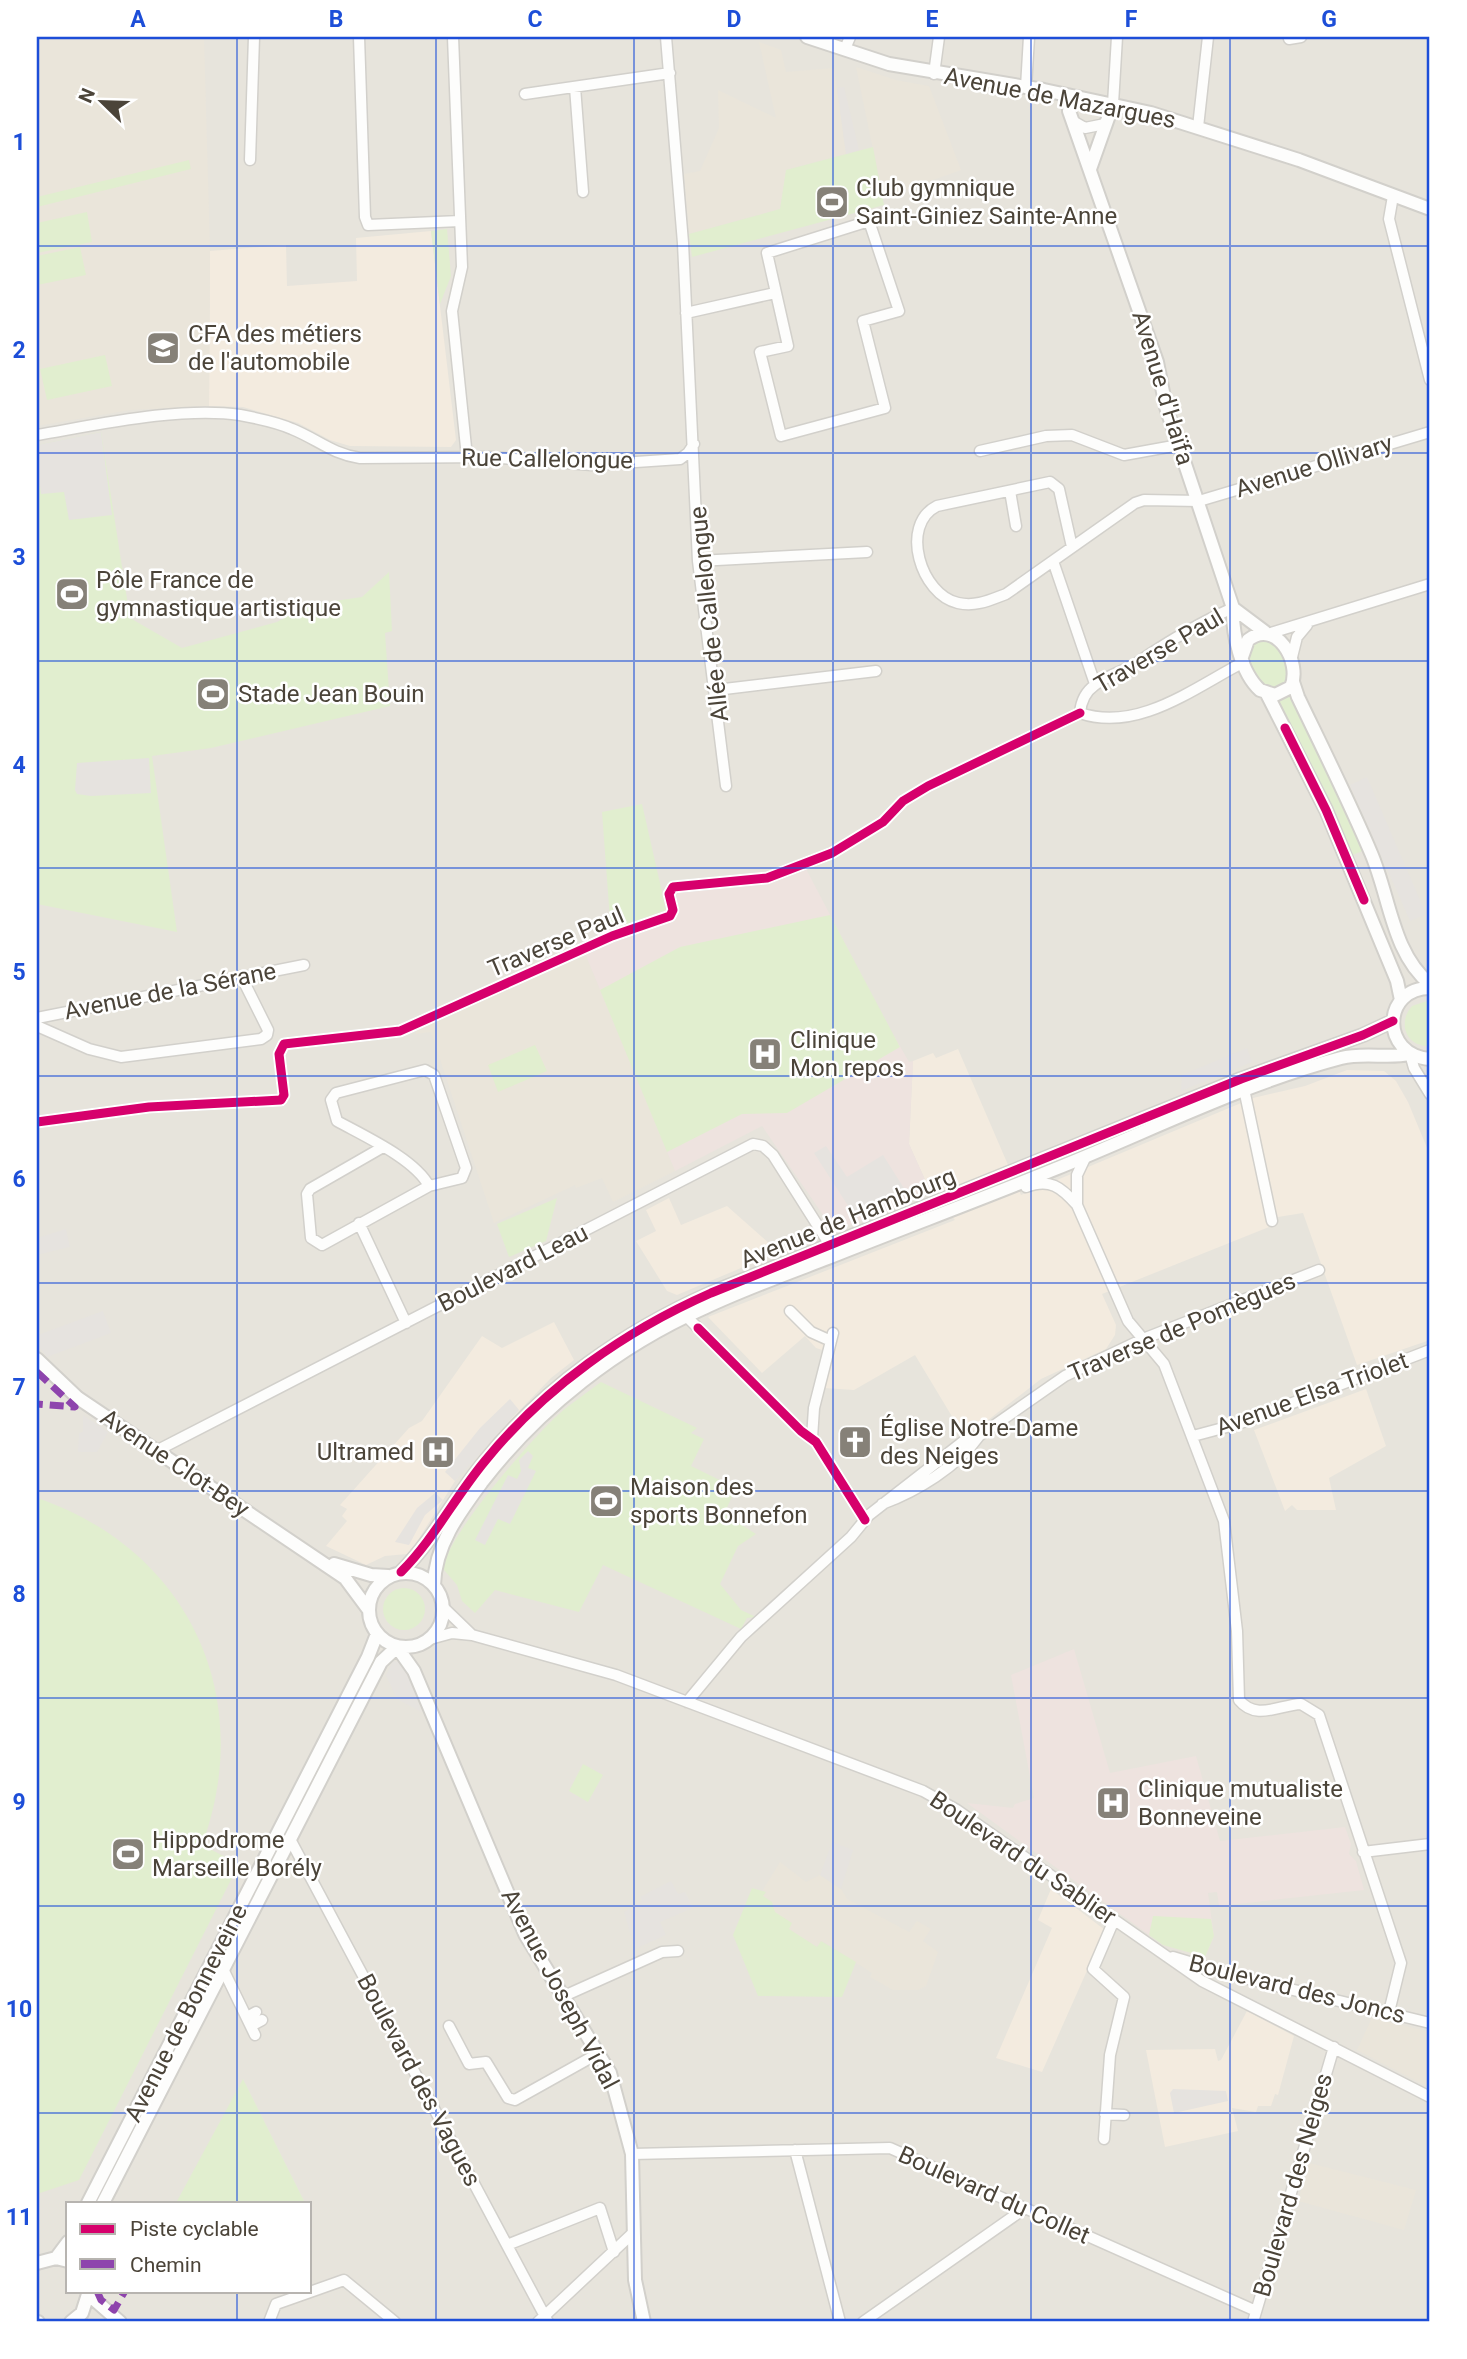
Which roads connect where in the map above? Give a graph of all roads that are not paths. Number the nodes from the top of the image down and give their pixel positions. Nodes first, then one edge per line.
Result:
1 (254, 37) edge
2 (359, 37) edge
3 (453, 37) edge
4 (666, 37) edge
5 (807, 37) edge
6 (939, 37) edge
7 (1029, 37) edge
8 (1117, 37) edge
9 (1208, 37) edge
10 (1301, 37) edge
11 (1289, 39) dead end
12 (848, 43) edge
13 (670, 73) junction
14 (934, 74) junction
15 (575, 87) junction
16 (1026, 87) junction
17 (525, 94) dead end
18 (1072, 96) junction
19 (1113, 104) junction
20 (1073, 121) junction
21 (1105, 124) junction
22 (1198, 127) junction
23 (250, 160) dead end
24 (1090, 169) junction
25 (583, 192) dead end
26 (1393, 196) junction
27 (1430, 209) edge
28 (460, 221) junction
29 (775, 293) junction
30 (686, 313) junction
31 (1430, 380) edge
32 (1430, 432) edge
33 (37, 435) edge
34 (695, 442) junction
35 (1179, 445) junction
36 (980, 452) dead end
37 (467, 457) junction
38 (1010, 491) junction
39 (1199, 501) junction
40 (1016, 526) dead end
41 (1072, 547) junction
42 (867, 552) dead end
43 (698, 561) junction
44 (1053, 561) junction
45 (1430, 584) edge
46 (1233, 608) junction
47 (1307, 624) junction
48 (1268, 633) junction
49 (1243, 659) junction
50 (1291, 661) junction
51 (876, 671) dead end
52 (1293, 682) junction
53 (1095, 684) junction
54 (716, 690) junction
55 (1267, 694) junction
56 (1080, 713) junction
57 (726, 786) dead end
58 (1376, 866) junction
59 (1353, 875) junction
60 (304, 965) dead end
61 (241, 976) junction
62 (1430, 986) edge
63 (1401, 1000) junction
64 (37, 1018) edge
65 (1393, 1021) junction
66 (37, 1026) edge
67 (1410, 1054) junction
68 (1430, 1059) edge
69 (1244, 1089) junction
70 (1430, 1094) edge
71 (37, 1122) edge
72 (383, 1147) junction
73 (1086, 1156) junction
74 (429, 1186) junction
75 (982, 1198) junction
76 (1077, 1205) junction
77 (1272, 1221) dead end
78 (359, 1223) junction
79 (830, 1245) junction
80 (1319, 1270) dead end
81 (790, 1311) dead end
82 (686, 1316) junction
83 (406, 1323) junction
84 (1143, 1339) junction
85 (1430, 1350) edge
86 (37, 1359) edge
87 (1193, 1436) junction
88 (812, 1438) junction
89 (156, 1451) junction
90 (865, 1520) junction
91 (320, 1559) junction
92 (401, 1572) junction
93 (388, 1577) junction
94 (434, 1585) junction
95 (443, 1607) junction
96 (368, 1609) junction
97 (376, 1634) junction
98 (472, 1635) junction
99 (424, 1642) junction
100 (397, 1647) junction
101 (414, 1671) junction
102 (687, 1702) junction
103 (290, 1839) junction
104 (1430, 1844) edge
105 (1363, 1852) junction
106 (1114, 1920) junction
107 (678, 1951) dead end
108 (1164, 1955) junction
109 (223, 1969) junction
110 (564, 1996) junction
111 (1389, 2012) junction
112 (254, 2022) dead end
113 (1430, 2023) edge
114 (449, 2026) dead end
115 (1334, 2047) junction
116 (599, 2053) junction
117 (1430, 2097) edge
118 (1105, 2114) junction
119 (1124, 2115) dead end
120 (1104, 2139) dead end
121 (795, 2150) junction
122 (632, 2154) junction
123 (89, 2202) edge
124 (104, 2202) edge
125 (1024, 2209) junction
126 (634, 2232) junction
127 (507, 2245) junction
128 (614, 2252) junction
129 (62, 2260) edge
130 (38, 2262) edge
131 (312, 2291) edge
132 (310, 2292) edge
133 (89, 2293) edge
134 (1256, 2311) junction
135 (543, 2320) edge
136 (76, 2321) edge
137 (120, 2322) edge
138 (269, 2322) edge
139 (395, 2322) edge
140 (644, 2322) edge
141 (840, 2322) edge
142 (863, 2322) edge
143 (1253, 2322) edge

1 - 23 street
2 - 28 street
3 - 28 street
4 - 13 street
5 - 12 street, Avenue de Mazargues
6 - 14 street
7 - 16 street
8 - 19 street
9 - 22 street
10 - 11 street
12 - 14 street, Avenue de Mazargues
13 - 15 street
13 - 30 street
14 - 16 street, Avenue de Mazargues
15 - 17 street
15 - 25 street
16 - 18 street, Avenue de Mazargues
18 - 19 street, Avenue de Mazargues
18 - 20 street, Avenue d'Haïfa
19 - 21 street
19 - 22 street, Avenue de Mazargues
20 - 21 street
20 - 24 street, Avenue d'Haïfa
21 - 24 street
22 - 26 street, Avenue de Mazargues
24 - 35 street, Avenue d'Haïfa
26 - 27 street, Avenue de Mazargues
26 - 31 street
28 - 37 street
29 - 29 street
29 - 30 street
30 - 34 street
32 - 39 street, Avenue Ollivary
33 - 37 street, Rue Callelongue
34 - 37 street, Rue Callelongue
34 - 43 street, Allée de Callelongue
35 - 36 street
35 - 39 street, Avenue d'Haïfa
38 - 40 street
38 - 41 street
38 - 44 street, Avenue Ollivary
39 - 41 street, Avenue Ollivary
39 - 46 street, Avenue d'Haïfa
41 - 44 street, Avenue Ollivary
42 - 43 street
43 - 54 street, Allée de Callelongue
44 - 53 street
45 - 47 street
46 - 48 street
46 - 49 street, Avenue d'Haïfa
46 - 53 street, Traverse Paul
47 - 48 street
47 - 50 street
48 - 49 street
48 - 50 street
49 - 55 street
49 - 56 street
50 - 52 street
51 - 54 street
52 - 55 street
52 - 58 street
53 - 56 street, Traverse Paul
54 - 57 street, Allée de Callelongue
55 - 59 street
56 - 71 street, Traverse Paul
58 - 59 street
58 - 62 street
59 - 63 street
60 - 61 street, Avenue de la Sérane
61 - 64 street, Avenue de la Sérane
61 - 66 street
62 - 63 street
63 - 65 street
65 - 67 street
65 - 79 street, Avenue de Hambourg
67 - 68 street, Avenue de Hambourg
67 - 69 street, Avenue de Hambourg
67 - 70 street
69 - 73 street, Avenue de Hambourg
69 - 77 street
72 - 74 street
72 - 74 street
72 - 78 street
73 - 75 street, Avenue de Hambourg
73 - 76 street
74 - 78 street
75 - 76 street
75 - 82 street, Avenue de Hambourg
76 - 84 street
78 - 83 street
79 - 83 street, Boulevard Leau
79 - 92 street, Avenue de Hambourg
80 - 84 street, Traverse de Pomègues
81 - 88 street
82 - 88 street
82 - 94 street, Avenue de Hambourg
83 - 89 street, Boulevard Leau
84 - 87 street
84 - 90 street, Traverse de Pomègues
85 - 87 street, Avenue Elsa Triolet
86 - 89 street, Avenue Clot-Bey
87 - 105 street
88 - 90 street
89 - 91 street, Avenue Clot-Bey
90 - 102 street, Traverse de Pomègues
91 - 93 street, Avenue Clot-Bey
91 - 96 street, Avenue Clot-Bey
92 - 93 street
92 - 94 street
93 - 96 street
94 - 95 street
95 - 98 street, Boulevard du Sablier
95 - 99 street
96 - 97 street
97 - 100 street
97 - 123 street, Avenue de Bonneveine
98 - 99 street, Boulevard du Sablier
98 - 102 street, Boulevard du Sablier
99 - 100 street
99 - 101 street
100 - 101 street, Avenue Joseph Vidal
100 - 103 street, Avenue de Bonneveine
101 - 110 street, Avenue Joseph Vidal
102 - 106 street, Boulevard du Sablier
103 - 109 street, Avenue de Bonneveine
103 - 127 street, Boulevard des Vagues
104 - 105 street
105 - 111 street
106 - 108 street, Boulevard du Sablier
106 - 118 street
107 - 110 street
108 - 111 street, Boulevard des Joncs
108 - 115 street, Boulevard du Sablier
109 - 112 street
109 - 124 street, Avenue de Bonneveine
110 - 116 street, Avenue Joseph Vidal
111 - 113 street, Boulevard des Joncs
114 - 116 street
115 - 117 street, Boulevard du Sablier
115 - 134 street, Boulevard des Neiges
116 - 122 street, Avenue Joseph Vidal
118 - 119 street
118 - 120 street
121 - 122 street, Boulevard du Collet
121 - 125 street, Boulevard du Collet
121 - 141 street
122 - 126 street, Avenue Joseph Vidal
125 - 134 street, Boulevard du Collet
125 - 142 street
126 - 128 street
126 - 140 street, Avenue Joseph Vidal
127 - 128 street
127 - 135 street, Boulevard des Vagues
128 - 135 street
129 - 130 street
131 - 139 street
132 - 138 street
133 - 136 street
133 - 137 street
134 - 143 street, Boulevard des Neiges

